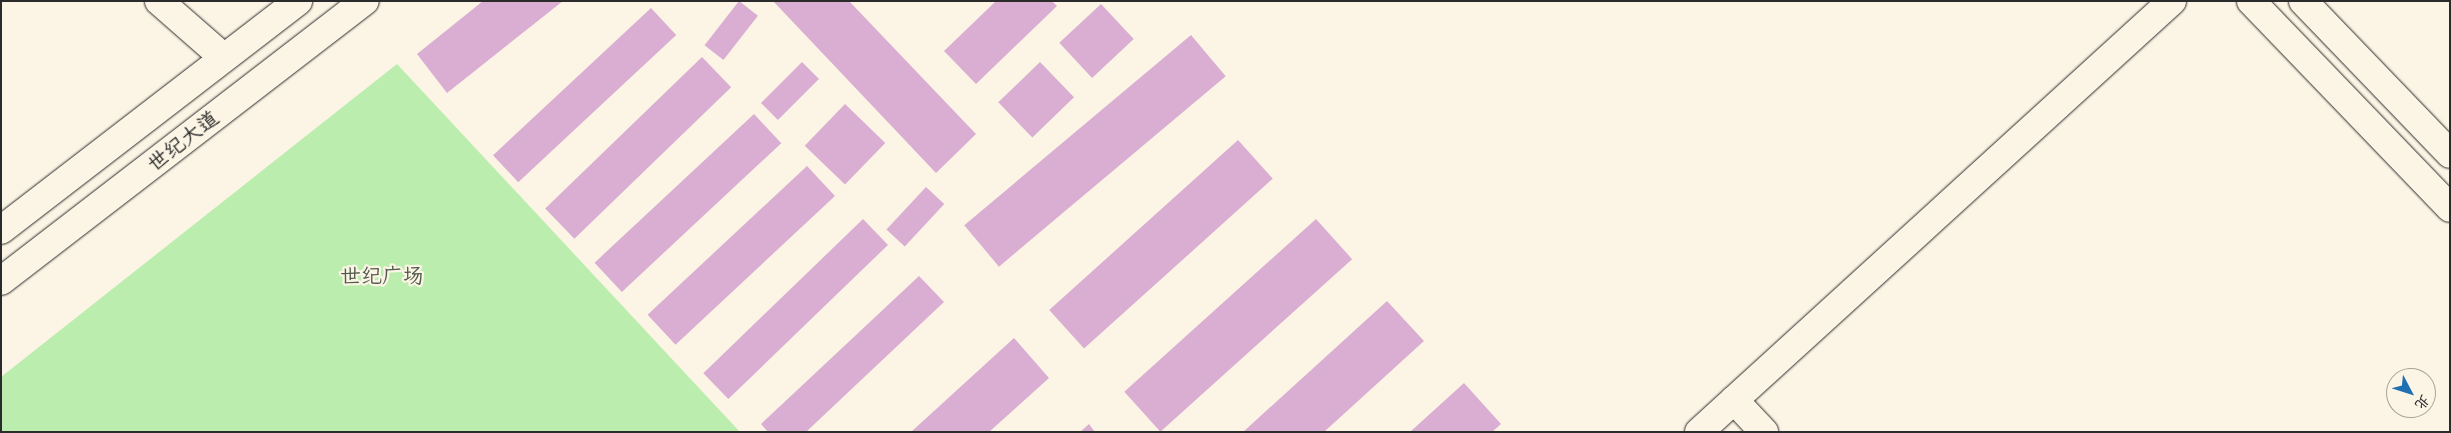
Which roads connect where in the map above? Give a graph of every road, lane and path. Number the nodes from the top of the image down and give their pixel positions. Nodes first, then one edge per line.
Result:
1 (159, 1) edge
2 (298, 1) edge
3 (365, 1) edge
4 (2172, 1) edge
5 (2251, 1) edge
6 (2303, 1) edge
7 (224, 58) junction
8 (2450, 154) edge
9 (2450, 208) edge
10 (1, 230) edge
11 (1, 281) edge
12 (1734, 400) junction
13 (1699, 432) edge
14 (1764, 432) edge

1 - 7 street
2 - 7 street, 世纪大道
3 - 11 street, 世纪大道
4 - 12 street
5 - 9 street
6 - 8 street
7 - 10 street, 世纪大道
12 - 13 street
12 - 14 street

